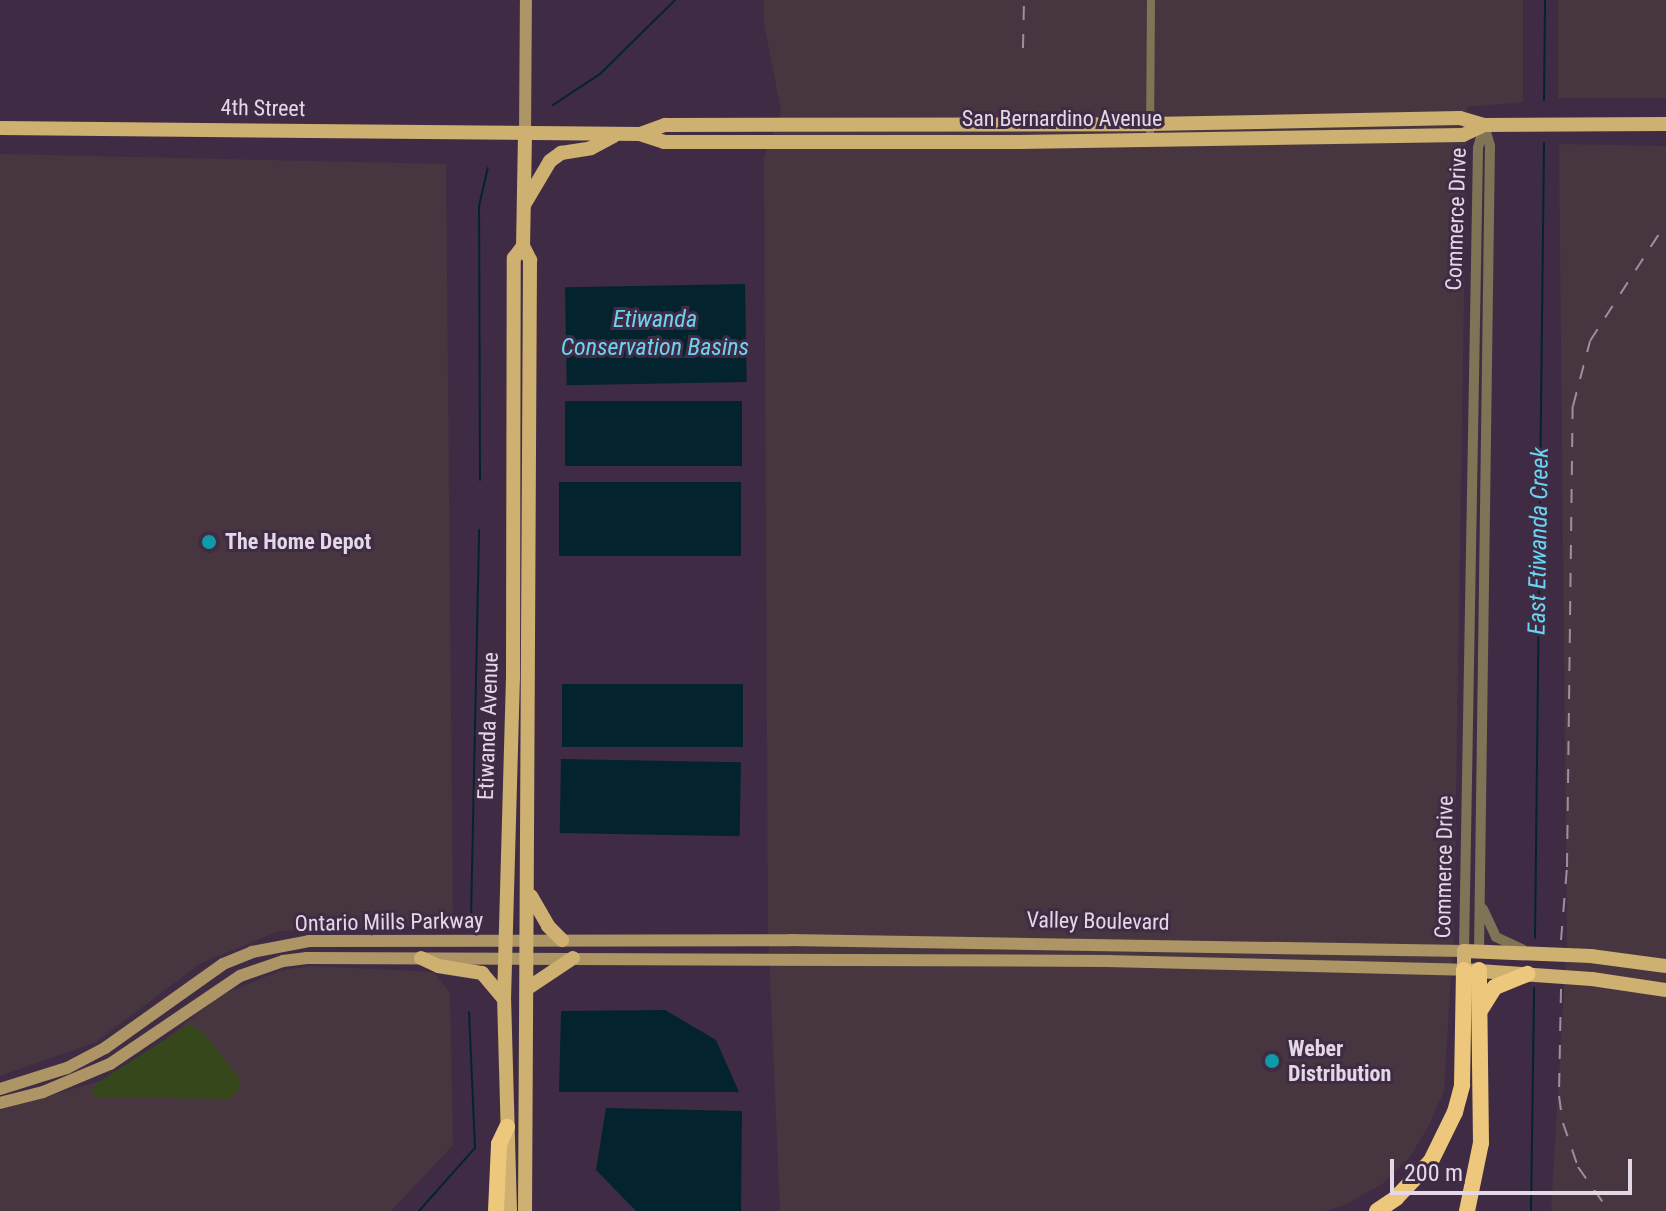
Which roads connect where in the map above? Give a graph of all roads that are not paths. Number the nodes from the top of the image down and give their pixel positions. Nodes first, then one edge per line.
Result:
1 (526, 0) edge
2 (1151, 0) edge
3 (1150, 124) junction
4 (1666, 124) edge
5 (1484, 125) junction
6 (0, 128) edge
7 (525, 134) junction
8 (619, 134) junction
9 (640, 134) junction
10 (1150, 141) junction
11 (524, 206) junction
12 (523, 246) junction
13 (1470, 650) junction
14 (1484, 731) junction
15 (529, 892) junction
16 (1481, 903) junction
17 (393, 939) junction
18 (562, 940) junction
19 (507, 941) junction
20 (529, 941) junction
21 (1502, 947) junction
22 (1472, 951) junction
23 (329, 957) junction
24 (506, 957) junction
25 (421, 958) junction
26 (529, 958) junction
27 (573, 958) junction
28 (1666, 966) edge
29 (1472, 970) junction
30 (1528, 974) joint
31 (1502, 977) junction
32 (528, 988) junction
33 (1666, 990) edge
34 (504, 999) junction
35 (1481, 1010) junction
36 (0, 1089) edge
37 (0, 1103) edge
38 (507, 1127) junction
39 (496, 1211) edge
40 (510, 1211) edge
41 (525, 1211) edge
42 (1377, 1211) edge
43 (1467, 1211) edge

1 - 7 main road, Etiwanda Avenue
2 - 3 street
3 - 5 main road, San Bernardino Avenue
3 - 9 main road, San Bernardino Avenue
3 - 10 street
4 - 5 main road, San Bernardino Avenue
5 - 10 main road, San Bernardino Avenue
5 - 13 street, Commerce Drive
5 - 14 street, Commerce Drive
6 - 7 main road, 4th Street
7 - 8 main road, San Bernardino Avenue
7 - 11 main road, Etiwanda Avenue
8 - 9 main road, San Bernardino Avenue
8 - 11 main road
9 - 10 main road, San Bernardino Avenue
11 - 12 main road, Etiwanda Avenue
12 - 15 main road, Etiwanda Avenue
12 - 19 main road, Etiwanda Avenue
13 - 14 street
13 - 22 street, Commerce Drive
14 - 16 street, Commerce Drive
15 - 18 main road
15 - 20 main road, Etiwanda Avenue
16 - 21 street
16 - 22 street, Commerce Drive
17 - 19 main road, Ontario Mills Parkway
17 - 23 main road
17 - 36 main road, Ontario Mills Parkway
18 - 20 main road, Valley Boulevard
18 - 22 main road, Valley Boulevard
19 - 20 main road, Ontario Mills Parkway
19 - 24 main road, Etiwanda Avenue
20 - 26 main road, Etiwanda Avenue
21 - 22 main road, Valley Boulevard
21 - 28 main road, Valley Boulevard
22 - 29 main road, Commerce Drive
23 - 25 main road, Ontario Mills Parkway
23 - 37 main road, Ontario Mills Parkway
24 - 25 main road, Ontario Mills Parkway
24 - 26 main road, Ontario Mills Parkway
24 - 34 main road, Etiwanda Avenue
25 - 34 main road
26 - 27 main road, Valley Boulevard
26 - 32 main road, Etiwanda Avenue
27 - 29 main road, Valley Boulevard
27 - 32 main road
29 - 31 main road, Valley Boulevard
29 - 35 highway
29 - 42 highway
30 - 31 highway
30 - 33 main road
31 - 35 highway
32 - 41 main road, Etiwanda Avenue
34 - 38 main road, Etiwanda Avenue
35 - 43 highway
38 - 39 highway
38 - 40 main road, Etiwanda Avenue

